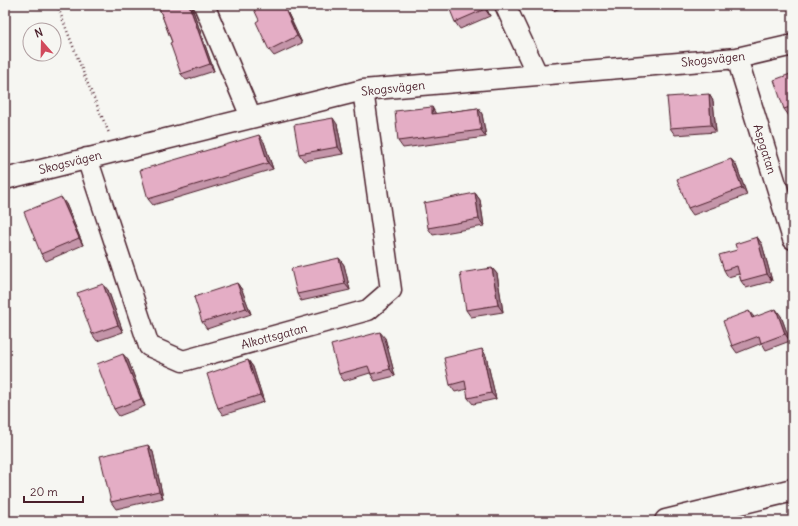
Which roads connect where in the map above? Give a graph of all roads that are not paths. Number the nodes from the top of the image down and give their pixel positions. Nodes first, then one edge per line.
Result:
1 (204, 5) edge
2 (505, 5) edge
3 (793, 44) edge
4 (737, 58) junction
5 (537, 74) junction
6 (364, 90) junction
7 (251, 117) junction
8 (87, 158) junction
9 (5, 179) edge
10 (793, 239) edge
11 (793, 490) edge
12 (666, 521) edge

1 - 7 street
2 - 5 street
3 - 4 street, Skogsvägen
4 - 5 street, Skogsvägen
4 - 10 street, Aspgatan
5 - 6 street, Skogsvägen
6 - 7 street, Skogsvägen
6 - 8 street, Alkottsgatan
7 - 8 street, Skogsvägen
8 - 9 street, Skogsvägen
11 - 12 street

